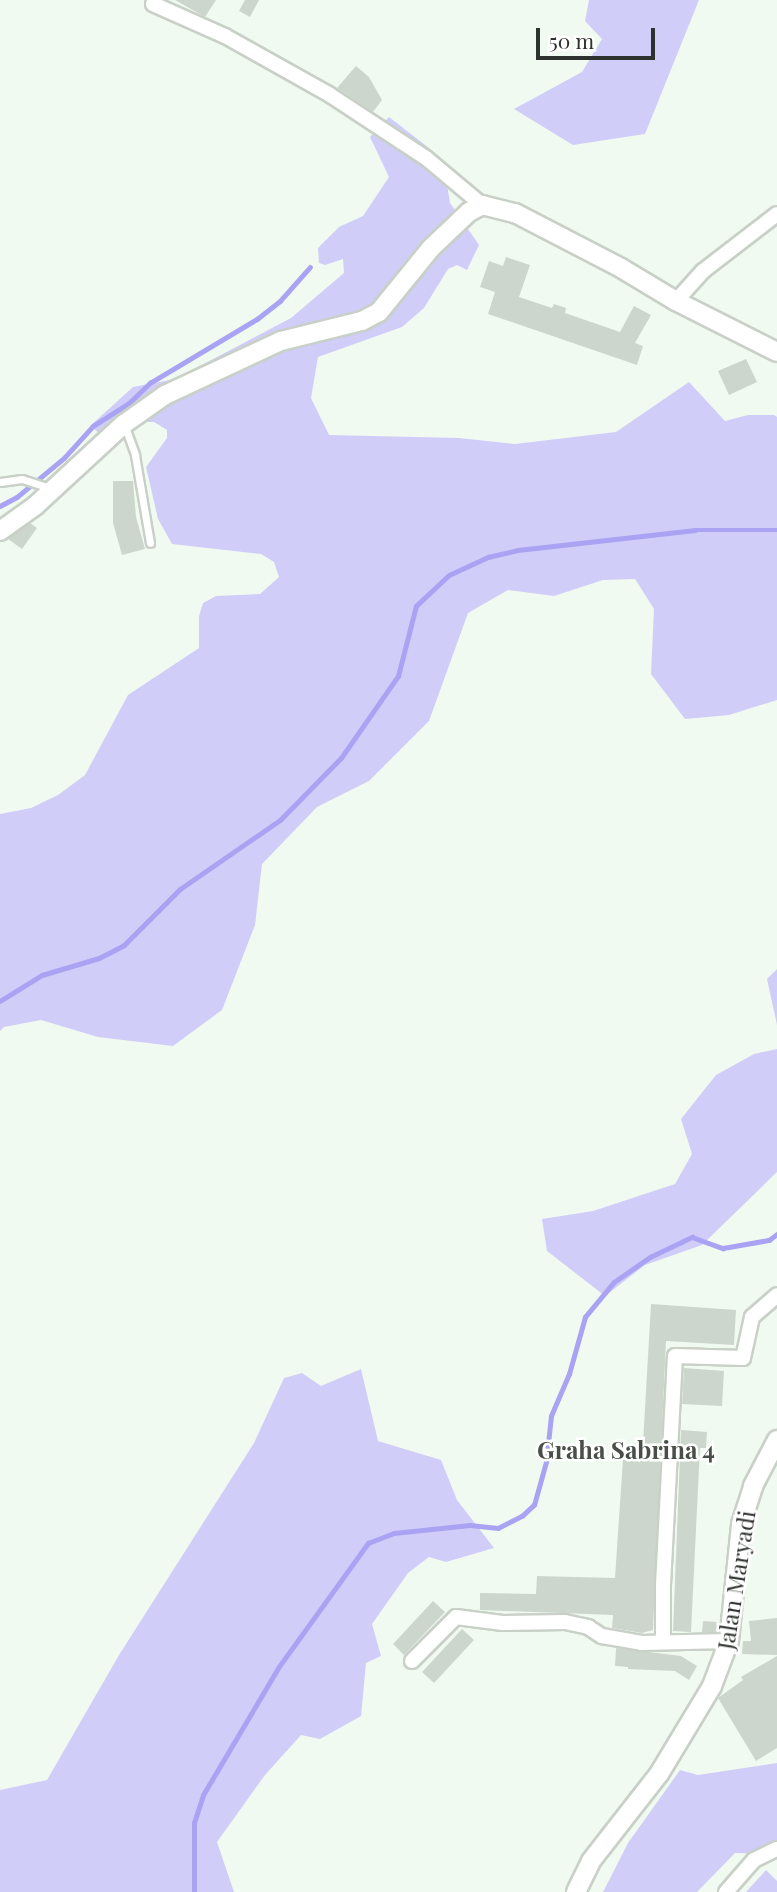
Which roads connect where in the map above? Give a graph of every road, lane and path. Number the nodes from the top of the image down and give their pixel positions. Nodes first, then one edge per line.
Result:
1 (153, 4) dead end
2 (482, 205) junction
3 (777, 214) edge
4 (676, 301) junction
5 (777, 352) edge
6 (124, 424) junction
7 (0, 482) edge
8 (48, 487) junction
9 (0, 531) edge
10 (150, 543) dead end
11 (777, 1295) edge
12 (777, 1440) edge
13 (663, 1641) junction
14 (729, 1641) junction
15 (412, 1661) dead end
16 (777, 1849) edge
17 (576, 1892) edge
18 (726, 1892) edge

1 - 2 street
2 - 4 street
2 - 6 street
3 - 4 street
4 - 5 street
6 - 8 street
6 - 10 lane
7 - 8 lane
8 - 9 street
11 - 13 street
12 - 14 street, Jalan Maryadi
13 - 14 street
13 - 15 street
14 - 17 street, Jalan Maryadi
16 - 18 street

